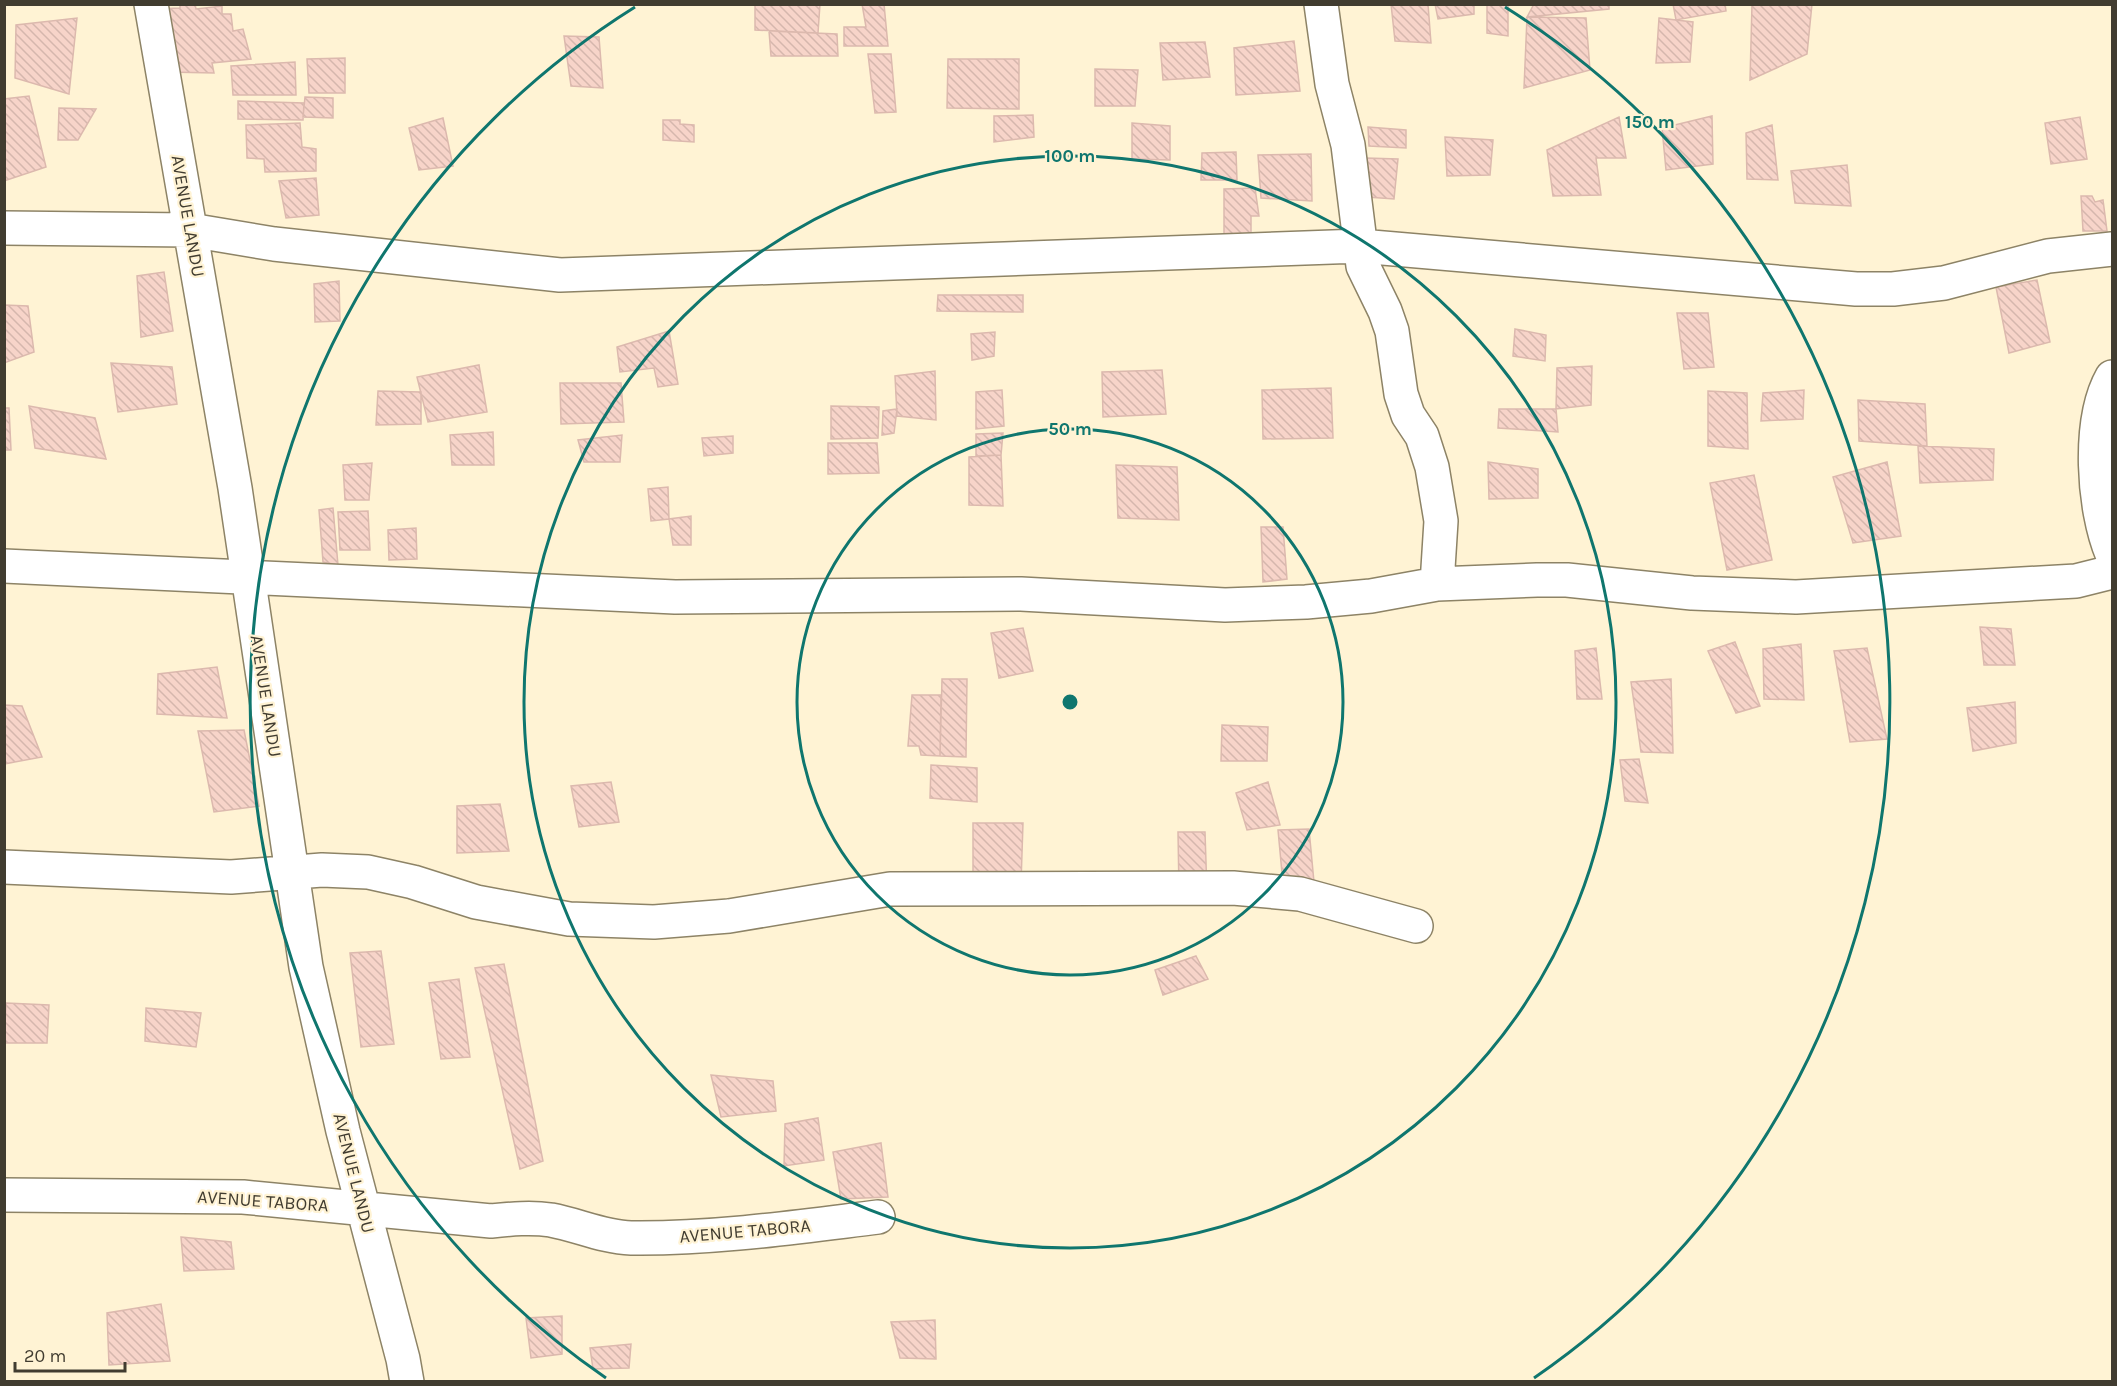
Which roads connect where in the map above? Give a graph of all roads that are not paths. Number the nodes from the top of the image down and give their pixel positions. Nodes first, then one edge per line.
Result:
1 (151, 4) edge
2 (1321, 4) edge
3 (4, 228) edge
4 (190, 230) junction
5 (1360, 246) junction
6 (2112, 249) edge
7 (2112, 377) edge
8 (2112, 554) edge
9 (4, 566) edge
10 (2112, 572) edge
11 (248, 577) junction
12 (1437, 584) junction
13 (4, 867) edge
14 (292, 874) junction
15 (1416, 926) dead end
16 (4, 1195) edge
17 (363, 1210) junction
18 (878, 1217) dead end
19 (407, 1382) edge

1 - 4 street, AVENUE LANDU
2 - 5 street
3 - 4 street
4 - 5 street
4 - 11 street, AVENUE LANDU
5 - 6 street
5 - 12 street
7 - 8 street
9 - 11 street
10 - 12 street
11 - 12 street
11 - 14 street, AVENUE LANDU
13 - 14 street
14 - 15 street
14 - 17 street, AVENUE LANDU
16 - 17 street, AVENUE TABORA
17 - 18 street, AVENUE TABORA
17 - 19 street, AVENUE LANDU

